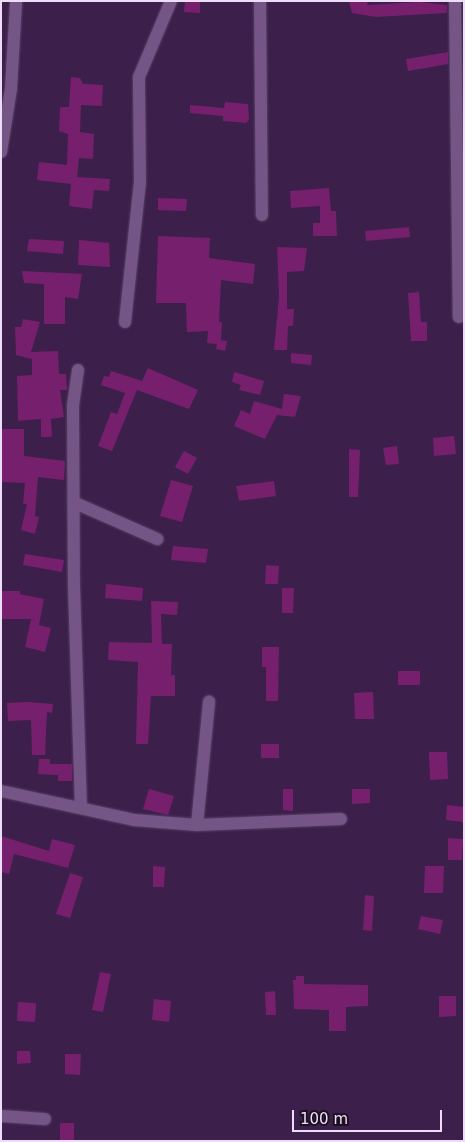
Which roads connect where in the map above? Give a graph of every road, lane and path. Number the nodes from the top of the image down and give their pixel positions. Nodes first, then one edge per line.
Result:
1 (16, 1) edge
2 (171, 1) edge
3 (260, 1) edge
4 (455, 1) edge
5 (1, 152) edge
6 (262, 215) dead end
7 (459, 317) dead end
8 (125, 322) dead end
9 (78, 370) dead end
10 (75, 503) junction
11 (157, 538) dead end
12 (209, 702) dead end
13 (1, 791) edge
14 (81, 808) junction
15 (341, 819) dead end
16 (197, 825) junction
17 (1, 1116) edge
18 (45, 1120) dead end

1 - 5 street
2 - 8 street
3 - 6 street
4 - 7 street
9 - 10 street
10 - 11 street
10 - 14 street
12 - 16 street
13 - 14 street
14 - 16 street
15 - 16 street
17 - 18 street

